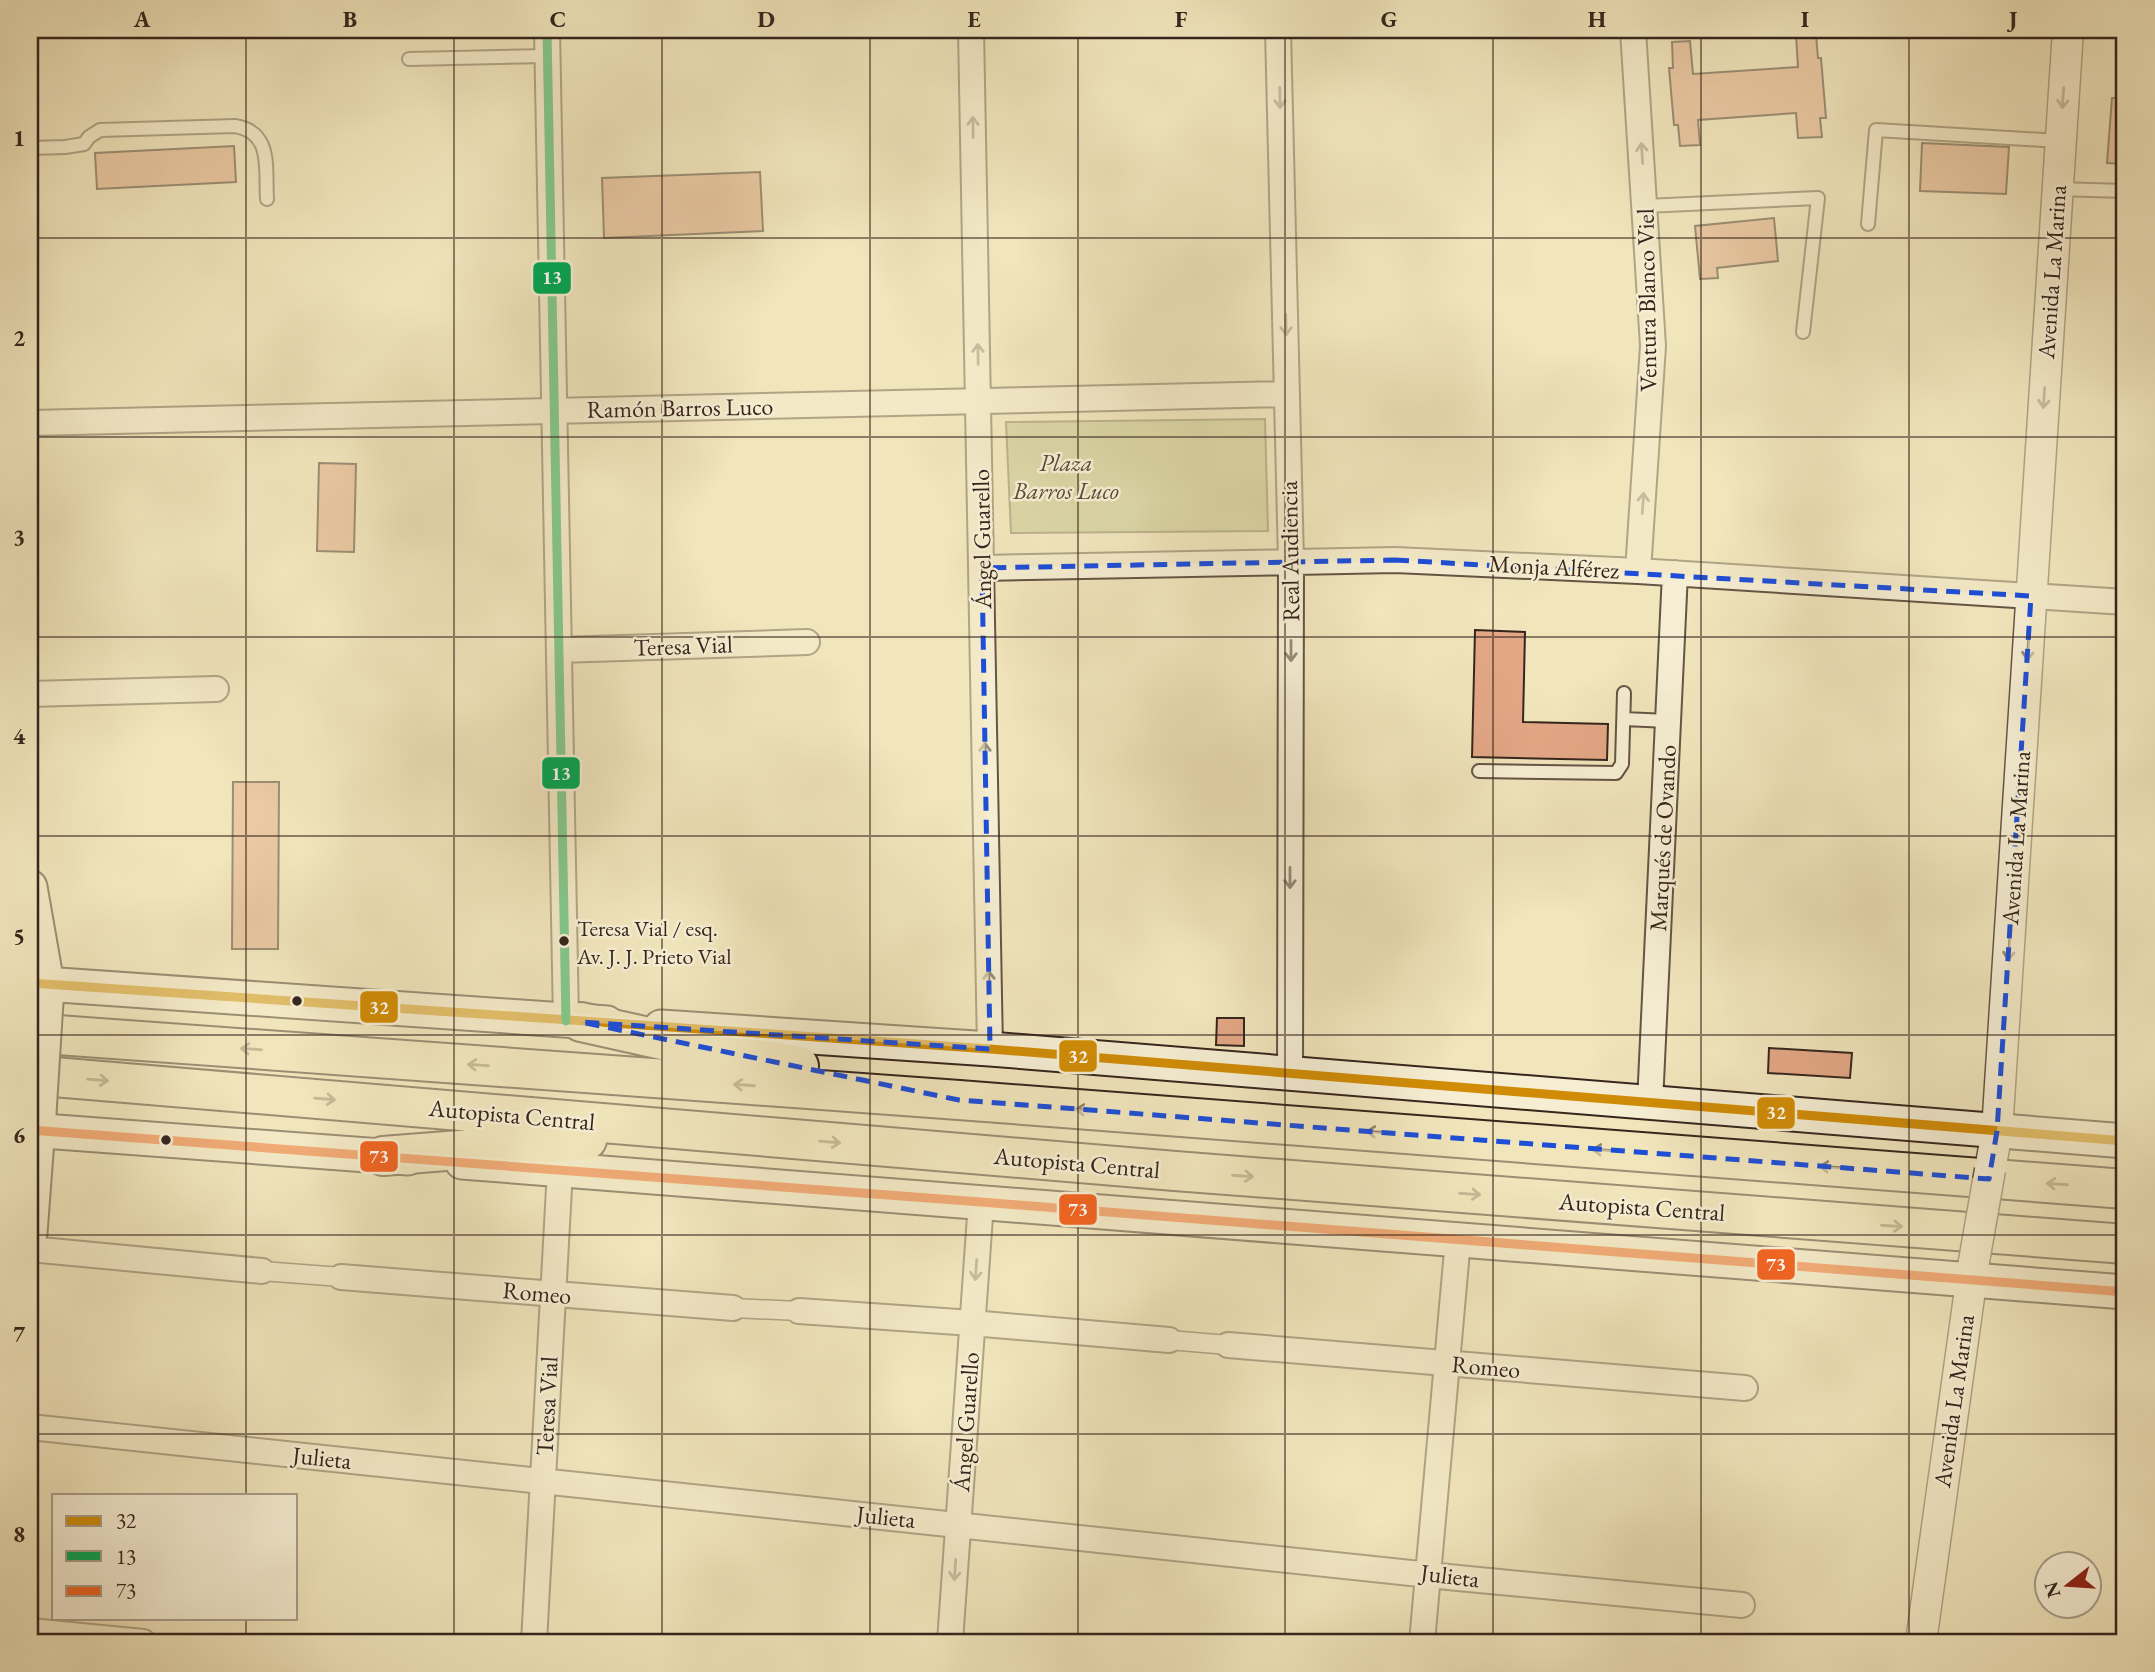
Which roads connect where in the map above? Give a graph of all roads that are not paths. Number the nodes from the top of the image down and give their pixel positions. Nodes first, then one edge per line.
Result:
1 (547, 30) edge
2 (971, 30) edge
3 (1278, 30) edge
4 (1633, 30) edge
5 (2068, 30) edge
6 (547, 56) junction
7 (409, 59) dead end
8 (2060, 141) junction
9 (30, 148) edge
10 (2057, 189) junction
11 (2125, 191) edge
12 (267, 199) dead end
13 (1645, 206) junction
14 (1868, 224) dead end
15 (1803, 332) dead end
16 (1287, 394) junction
17 (979, 401) junction
18 (555, 411) junction
19 (30, 423) edge
20 (1291, 561) junction
21 (982, 568) junction
22 (1638, 571) junction
23 (1675, 573) junction
24 (2031, 596) junction
25 (2125, 603) edge
26 (807, 642) dead end
27 (559, 650) junction
28 (216, 690) dead end
29 (1624, 693) dead end
30 (30, 694) edge
31 (1623, 719) junction
32 (1668, 721) junction
33 (1479, 771) dead end
34 (30, 887) edge
35 (38, 1001) edge
36 (574, 1021) junction
37 (990, 1049) junction
38 (1290, 1073) junction
39 (30, 1075) edge
40 (959, 1100) junction
41 (1650, 1103) junction
42 (35, 1125) edge
43 (1997, 1131) junction
44 (761, 1136) junction
45 (2125, 1141) edge
46 (383, 1156) junction
47 (561, 1170) junction
48 (2125, 1189) edge
49 (981, 1202) junction
50 (30, 1233) edge
51 (1458, 1240) junction
52 (2125, 1244) edge
53 (30, 1250) edge
54 (262, 1271) joint
55 (1978, 1274) junction
56 (341, 1277) joint
57 (2125, 1292) edge
58 (554, 1294) junction
59 (733, 1308) joint
60 (799, 1311) joint
61 (972, 1323) junction
62 (1169, 1340) joint
63 (1228, 1345) joint
64 (1447, 1363) junction
65 (1745, 1388) dead end
66 (30, 1427) edge
67 (543, 1481) junction
68 (958, 1524) junction
69 (1428, 1573) junction
70 (1742, 1605) dead end
71 (1936, 1609) junction
72 (30, 1631) edge
73 (144, 1642) edge
74 (534, 1642) edge
75 (950, 1642) edge
76 (1422, 1642) edge
77 (1921, 1642) edge
78 (1942, 1642) edge

1 - 6 street
17 -> 2 street, Ángel Guarello
3 -> 16 street, Real Audiencia
13 -> 4 street, Ventura Blanco Viel
5 -> 8 street, Avenida La Marina
6 - 7 lane
6 - 18 street
8 - 10 street, Avenida La Marina
8 - 14 lane
9 - 12 lane
10 - 11 lane
10 -> 24 street, Avenida La Marina
13 - 15 lane
22 -> 13 street, Ventura Blanco Viel
16 - 17 street, Ramón Barros Luco
16 - 20 street, Real Audiencia
17 - 18 street, Ramón Barros Luco
17 - 21 street, Ángel Guarello
18 - 19 street, Ramón Barros Luco
18 - 27 street
20 - 21 street, Monja Alférez
20 - 22 street, Monja Alférez
20 -> 38 street, Real Audiencia
37 -> 21 street, Ángel Guarello
22 - 23 street, Monja Alférez
23 - 24 street, Monja Alférez
23 - 32 street, Marqués de Ovando
24 - 25 street, Monja Alférez
24 -> 43 street, Avenida La Marina
26 - 27 street, Teresa Vial
27 - 36 street
28 - 30 street
29 - 31 lane
31 - 32 lane
31 - 33 lane
32 - 41 street, Marqués de Ovando
34 - 35 main road
35 - 36 main road
40 -> 35 highway, Autopista Central
35 - 42 main road, bridge
36 - 37 main road
36 - 40 highway
37 - 38 main road
38 - 41 main road
39 -> 44 highway, Autopista Central
48 -> 40 highway, Autopista Central
41 - 43 main road
42 - 46 main road
42 - 50 main road
43 - 45 main road
43 - 55 street, Avenida La Marina, bridge
44 - 46 highway
44 -> 52 highway, Autopista Central
46 - 47 main road
47 - 49 main road
47 - 58 street, Teresa Vial
49 - 51 main road
49 -> 61 street, Ángel Guarello
51 - 55 main road
51 - 64 street
53 - 54 street
54 - 56 street
55 - 57 main road
55 - 71 street, Avenida La Marina
56 - 58 street, Romeo
58 - 59 street, Romeo
58 - 67 street, Teresa Vial
59 - 60 street
60 - 61 street
61 - 62 street
61 - 68 street, Ángel Guarello
62 - 63 street
63 - 64 street, Romeo
64 - 65 street, Romeo
64 - 69 street
66 - 67 street, Julieta
67 - 68 street, Julieta
67 - 74 street, Teresa Vial
68 - 69 street, Julieta
68 -> 75 street, Ángel Guarello
69 - 70 street, Julieta
69 - 76 street
71 - 77 street, Avenida La Marina
71 - 78 street, Avenida La Marina
72 - 73 street

